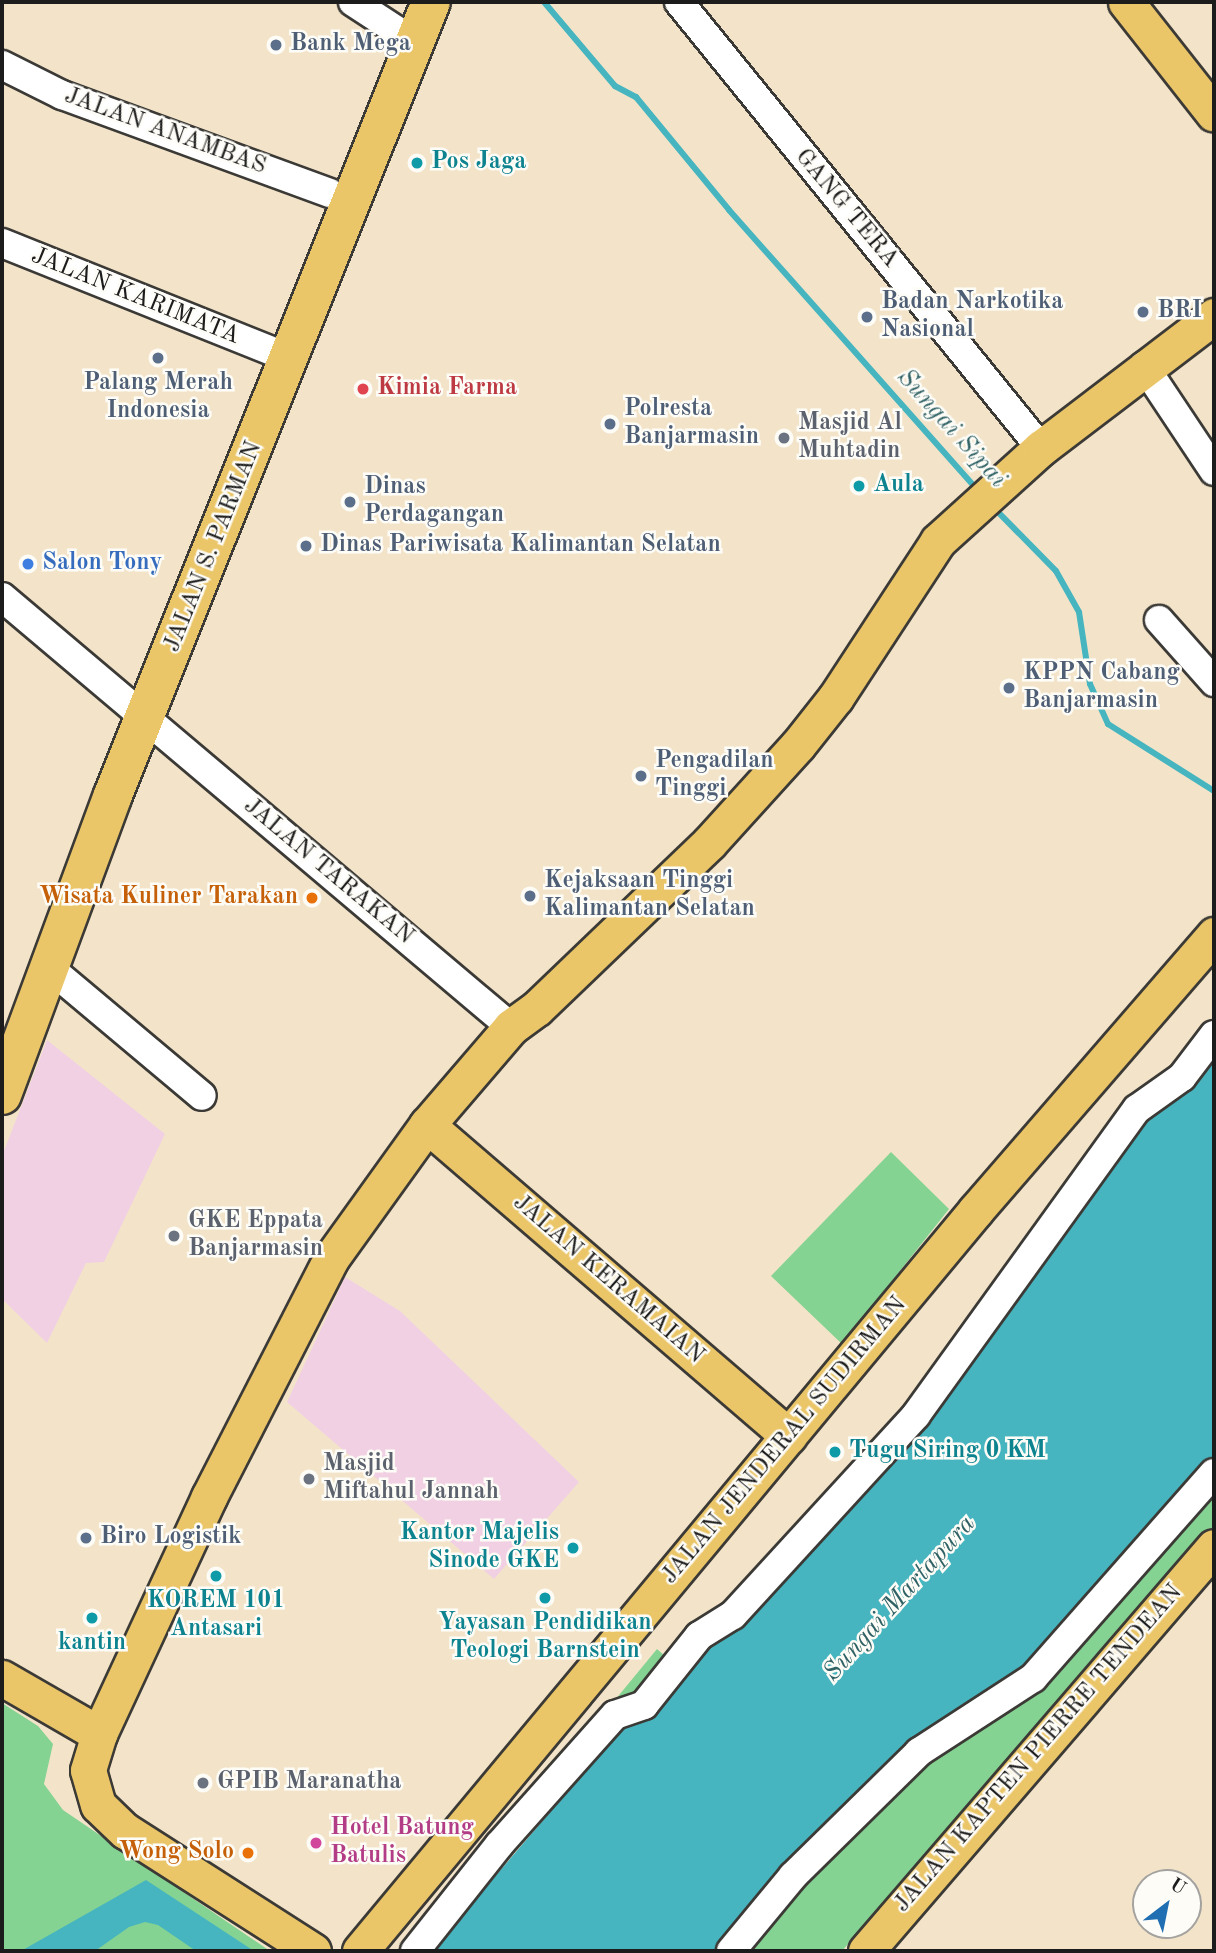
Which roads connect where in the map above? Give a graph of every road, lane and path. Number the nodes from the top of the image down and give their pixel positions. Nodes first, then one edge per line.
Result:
1 (354, 2) edge
2 (431, 2) edge
3 (679, 2) edge
4 (1126, 2) edge
5 (401, 16) edge
6 (2, 65) edge
7 (1214, 114) edge
8 (356, 160) junction
9 (330, 193) junction
10 (2, 243) edge
11 (1214, 316) edge
12 (269, 350) junction
13 (1144, 366) junction
14 (1041, 448) junction
15 (1214, 471) edge
16 (2, 597) edge
17 (1159, 620) dead end
18 (1214, 682) edge
19 (135, 711) junction
20 (1214, 935) edge
21 (58, 946) junction
22 (2, 1024) edge
23 (511, 1027) junction
24 (1214, 1035) edge
25 (2, 1095) edge
26 (202, 1096) dead end
27 (427, 1125) junction
28 (789, 1436) junction
29 (1214, 1473) edge
30 (1214, 1547) edge
31 (2, 1678) edge
32 (99, 1734) junction
33 (309, 1950) edge
34 (360, 1951) edge
35 (415, 1951) edge
36 (731, 1951) edge
37 (866, 1951) edge

1 - 5 street
2 - 8 highway, JALAN S. PARMAN
3 - 14 street, GANG TERA
4 - 7 main road
5 - 8 highway, JALAN S. PARMAN
6 - 9 street, JALAN ANAMBAS
8 - 9 highway, JALAN S. PARMAN
8 - 19 highway, JALAN S. PARMAN
9 - 12 highway, JALAN S. PARMAN
10 - 12 street, JALAN KARIMATA
11 - 13 main road
12 - 19 highway, JALAN S. PARMAN
13 - 14 main road
13 - 15 street
14 - 23 main road
16 - 19 street, JALAN TARAKAN
17 - 18 street
19 - 21 highway, JALAN S. PARMAN
19 - 22 highway, JALAN S. PARMAN
19 - 23 street, JALAN TARAKAN
20 - 28 main road, JALAN JENDERAL SUDIRMAN
21 - 25 highway, JALAN S. PARMAN
21 - 26 street
23 - 27 main road
24 - 35 street
27 - 28 main road, JALAN KERAMAIAN
27 - 32 main road
28 - 34 main road, JALAN JENDERAL SUDIRMAN
29 - 36 street
30 - 37 main road, JALAN KAPTEN PIERRE TENDEAN
31 - 32 main road
32 - 33 main road

